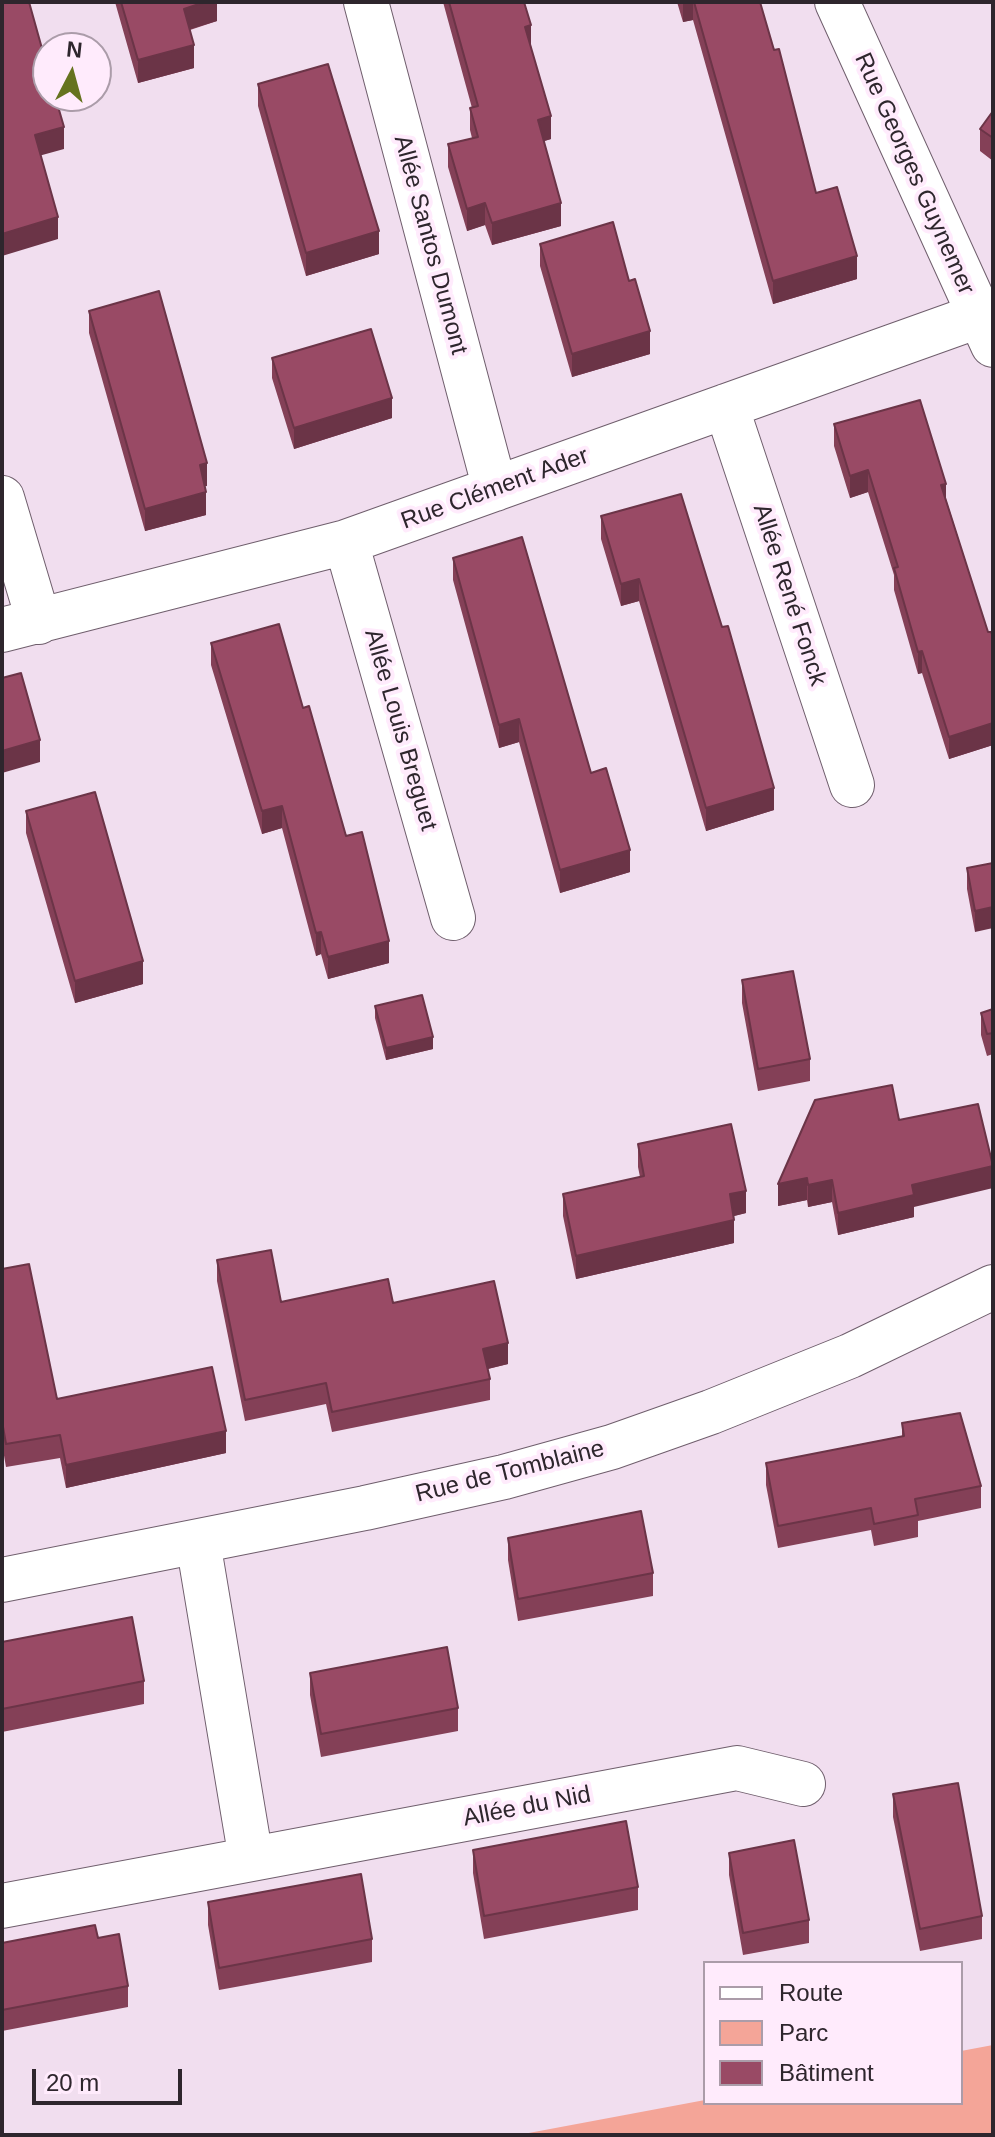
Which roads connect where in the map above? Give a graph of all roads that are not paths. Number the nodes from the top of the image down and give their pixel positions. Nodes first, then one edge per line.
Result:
1 (366, 2) edge
2 (837, 2) edge
3 (985, 330) edge
4 (726, 406) junction
5 (495, 489) junction
6 (2, 498) edge
7 (346, 542) junction
8 (21, 626) edge
9 (852, 785) dead end
10 (453, 918) dead end
11 (993, 1287) edge
12 (198, 1542) junction
13 (2, 1580) edge
14 (803, 1784) dead end
15 (251, 1859) junction
16 (2, 1906) edge

1 - 5 street, Allée Santos Dumont
2 - 3 street, Rue Georges Guynemer
3 - 4 street, Rue Clément Ader
4 - 5 street, Rue Clément Ader
4 - 9 street, Allée René Fonck
5 - 7 street, Rue Clément Ader
6 - 8 street
7 - 8 street, Rue Clément Ader
7 - 10 street, Allée Louis Breguet
11 - 12 street, Rue de Tomblaine
12 - 13 street, Rue de Tomblaine
12 - 15 street
14 - 15 street, Allée du Nid
15 - 16 street, Allée du Nid

